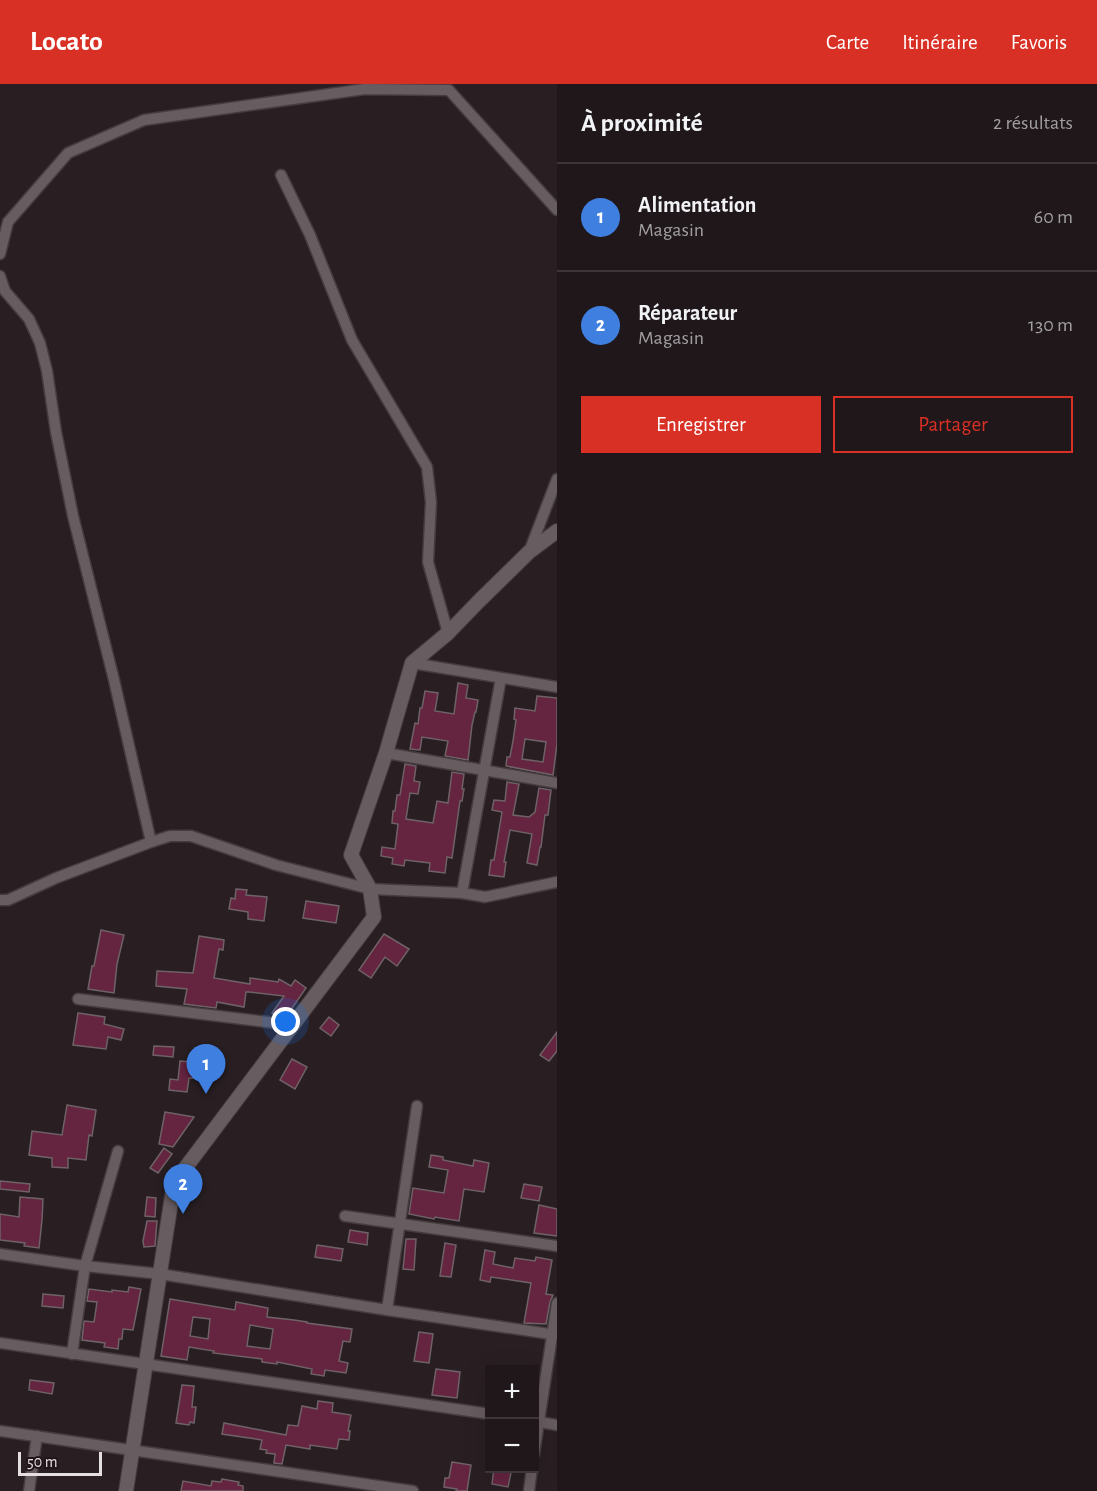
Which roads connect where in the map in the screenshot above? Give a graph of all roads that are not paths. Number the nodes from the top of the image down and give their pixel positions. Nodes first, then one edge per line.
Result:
1 (281, 175) dead end
2 (557, 210) edge
3 (0, 254) edge
4 (0, 276) edge
5 (557, 479) edge
6 (557, 531) edge
7 (529, 552) junction
8 (448, 633) junction
9 (411, 663) junction
10 (501, 678) junction
11 (557, 687) edge
12 (386, 753) junction
13 (484, 770) junction
14 (557, 783) edge
15 (151, 842) junction
16 (557, 880) edge
17 (369, 889) junction
18 (462, 894) junction
19 (0, 900) edge
20 (78, 999) dead end
21 (292, 1024) junction
22 (417, 1106) dead end
23 (118, 1151) dead end
24 (345, 1216) dead end
25 (399, 1224) junction
26 (557, 1246) edge
27 (0, 1254) edge
28 (85, 1266) junction
29 (160, 1274) junction
30 (557, 1303) edge
31 (387, 1310) junction
32 (555, 1335) edge
33 (0, 1343) edge
34 (72, 1354) junction
35 (146, 1365) junction
36 (485, 1413) edge
37 (537, 1419) edge
38 (539, 1421) edge
39 (557, 1425) edge
40 (0, 1431) edge
41 (37, 1436) junction
42 (132, 1450) junction
43 (531, 1473) edge
44 (29, 1491) edge
45 (126, 1491) edge
46 (413, 1491) edge
47 (529, 1491) edge

1 - 8 street
2 - 3 street
4 - 15 street
5 - 7 street
6 - 7 street
7 - 8 street
8 - 9 street
9 - 10 street
9 - 12 street
10 - 11 street
10 - 13 street
12 - 13 street
12 - 17 street
13 - 14 street
13 - 18 street
15 - 17 street
15 - 19 street
16 - 18 street
17 - 18 street
17 - 21 street
20 - 21 street
21 - 29 street
22 - 25 street
23 - 28 street
24 - 25 street
25 - 26 street
25 - 31 street
27 - 28 street
28 - 29 street
28 - 34 street
29 - 31 street
29 - 35 street
30 - 32 street
31 - 32 street
32 - 37 street
33 - 34 street
34 - 35 street
35 - 36 street
35 - 42 street
38 - 39 street
40 - 41 street
41 - 42 street
41 - 44 street
42 - 45 street
42 - 46 street
43 - 47 street

